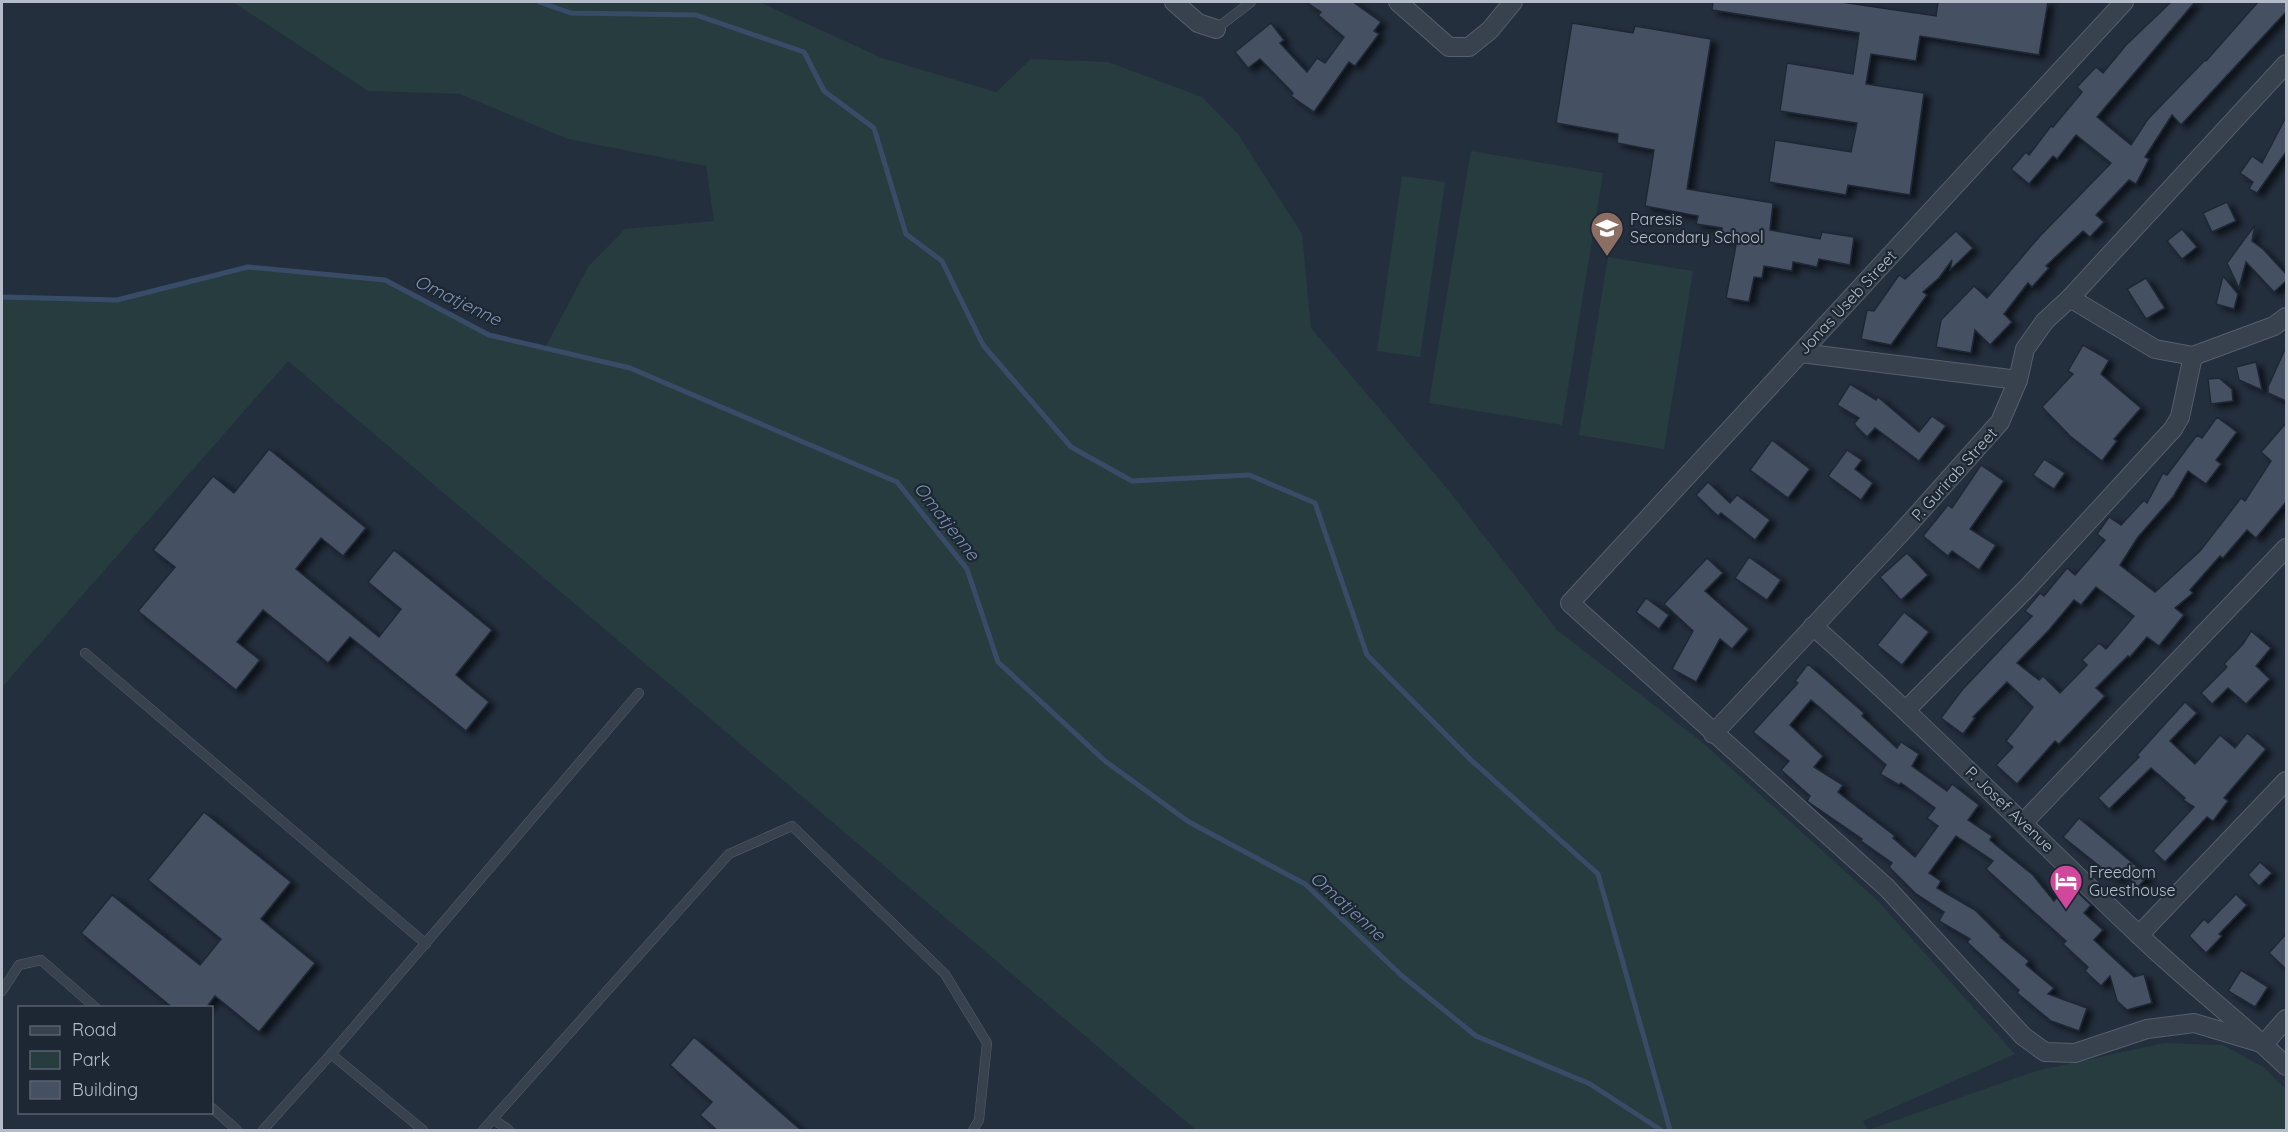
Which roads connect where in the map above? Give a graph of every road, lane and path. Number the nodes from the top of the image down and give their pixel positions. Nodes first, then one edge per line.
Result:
1 (1173, 2) edge
2 (1251, 2) edge
3 (1398, 2) edge
4 (1513, 2) edge
5 (2124, 2) edge
6 (1216, 29) joint
7 (2286, 64) edge
8 (2070, 298) junction
9 (2286, 317) edge
10 (1801, 353) junction
11 (2193, 356) junction
12 (2018, 380) junction
13 (2286, 548) edge
14 (1813, 626) junction
15 (85, 653) dead end
16 (639, 693) dead end
17 (1907, 709) junction
18 (1713, 734) junction
19 (2286, 781) edge
20 (2024, 822) junction
21 (2139, 935) junction
22 (426, 944) junction
23 (2, 991) edge
24 (94, 1006) edge
25 (2286, 1019) edge
26 (2264, 1044) junction
27 (332, 1054) junction
28 (2286, 1066) edge
29 (213, 1109) edge
30 (493, 1119) junction
31 (237, 1131) edge
32 (262, 1131) edge
33 (423, 1131) edge
34 (483, 1131) edge
35 (509, 1131) edge
36 (973, 1131) edge

1 - 6 street
2 - 6 lane
3 - 4 street
5 - 10 street, Jonas Useb Street
7 - 8 street, P. Gurirab Street
8 - 11 street
8 - 12 street, P. Gurirab Street
9 - 11 street
10 - 12 street
10 - 18 street, Jonas Useb Street
11 - 17 street
12 - 14 street, P. Gurirab Street
13 - 20 street
14 - 17 street, P. Josef Avenue
14 - 18 street, P. Gurirab Street
15 - 22 lane
16 - 22 lane
17 - 20 street, P. Josef Avenue
18 - 26 street
19 - 21 street
20 - 21 street, P. Josef Avenue
21 - 26 street, P. Josef Avenue
22 - 27 lane
23 - 24 lane
25 - 26 street
26 - 28 street, P. Josef Avenue
27 - 32 lane
27 - 33 lane
29 - 31 lane
30 - 34 lane
30 - 35 lane
30 - 36 lane

